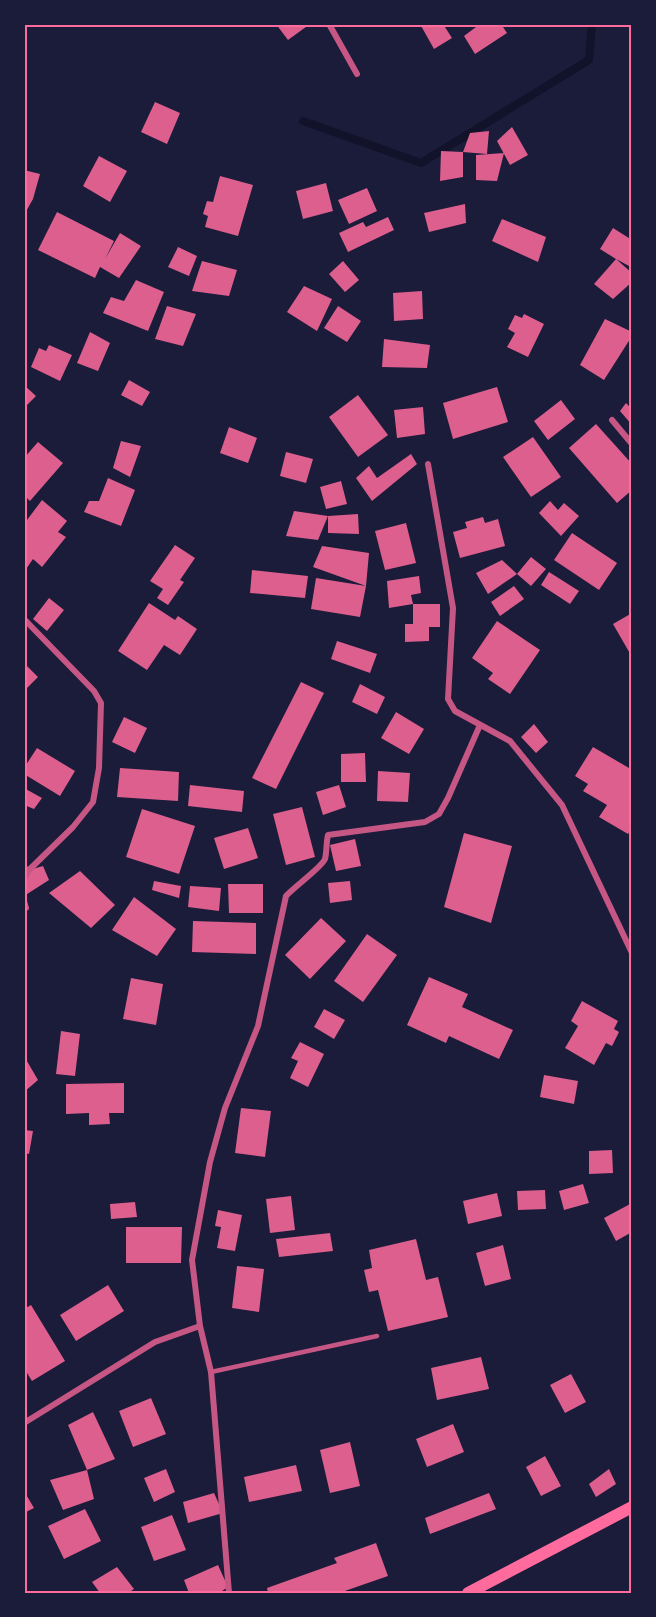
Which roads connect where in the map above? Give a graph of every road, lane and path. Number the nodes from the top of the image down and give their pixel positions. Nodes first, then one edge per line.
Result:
1 (329, 24) edge
2 (357, 74) dead end
3 (612, 420) dead end
4 (632, 444) edge
5 (428, 464) dead end
6 (24, 619) edge
7 (480, 725) junction
8 (24, 879) edge
9 (632, 953) edge
10 (200, 1326) junction
11 (377, 1336) dead end
12 (211, 1371) junction
13 (24, 1423) edge
14 (632, 1507) edge
15 (229, 1593) edge
16 (468, 1593) edge

1 - 2 street
3 - 4 street
5 - 7 street
6 - 8 street
7 - 9 street
7 - 10 street
10 - 12 street
10 - 13 street
11 - 12 lane
12 - 15 street
14 - 16 main road

